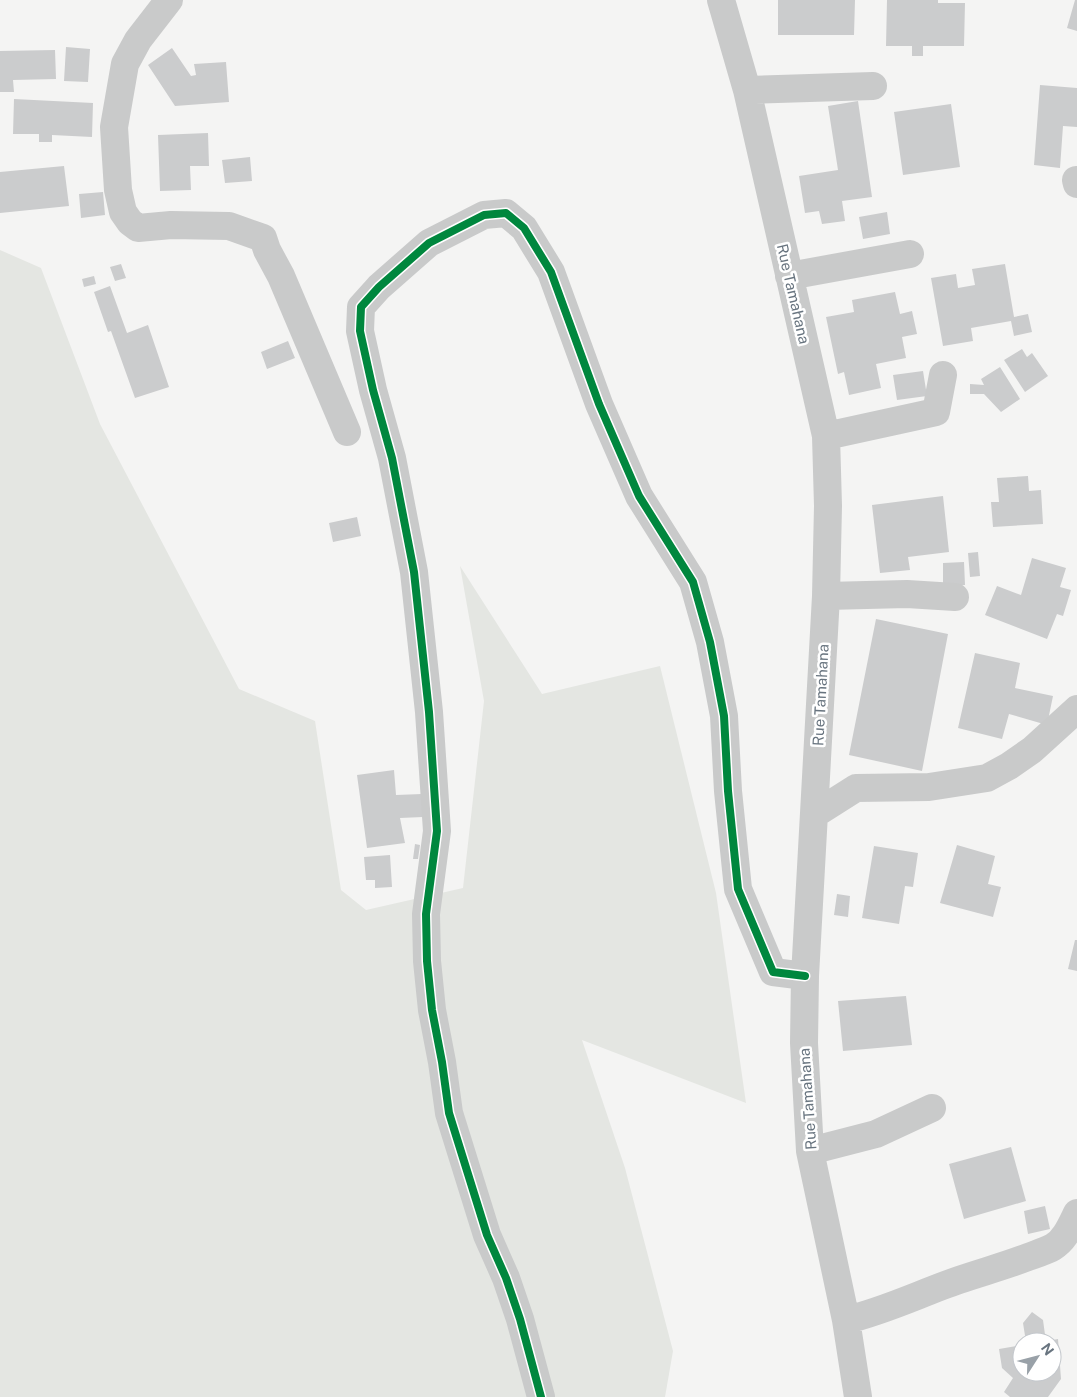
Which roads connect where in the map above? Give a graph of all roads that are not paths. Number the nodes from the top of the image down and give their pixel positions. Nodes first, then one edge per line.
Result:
1 (169, 0) edge
2 (721, 0) edge
3 (873, 86) dead end
4 (747, 90) junction
5 (1076, 180) edge
6 (1077, 184) edge
7 (910, 254) dead end
8 (788, 276) junction
9 (943, 375) dead end
10 (346, 432) dead end
11 (826, 436) junction
12 (826, 596) junction
13 (955, 597) dead end
14 (1077, 709) edge
15 (815, 814) junction
16 (805, 976) junction
17 (932, 1108) dead end
18 (810, 1152) junction
19 (1077, 1213) edge
20 (846, 1320) junction
21 (541, 1397) edge
22 (858, 1397) edge

1 - 10 street
2 - 4 street, Rue Tamahana
3 - 4 street
4 - 8 street, Rue Tamahana
5 - 6 street
7 - 8 street
8 - 11 street, Rue Tamahana
9 - 11 street
11 - 12 street, Rue Tamahana
12 - 13 street
12 - 15 street, Rue Tamahana
14 - 15 street
15 - 16 street, Rue Tamahana
16 - 18 street, Rue Tamahana
16 - 21 street
17 - 18 street
18 - 20 street, Rue Tamahana
19 - 20 street
20 - 22 street, Rue Tamahana

